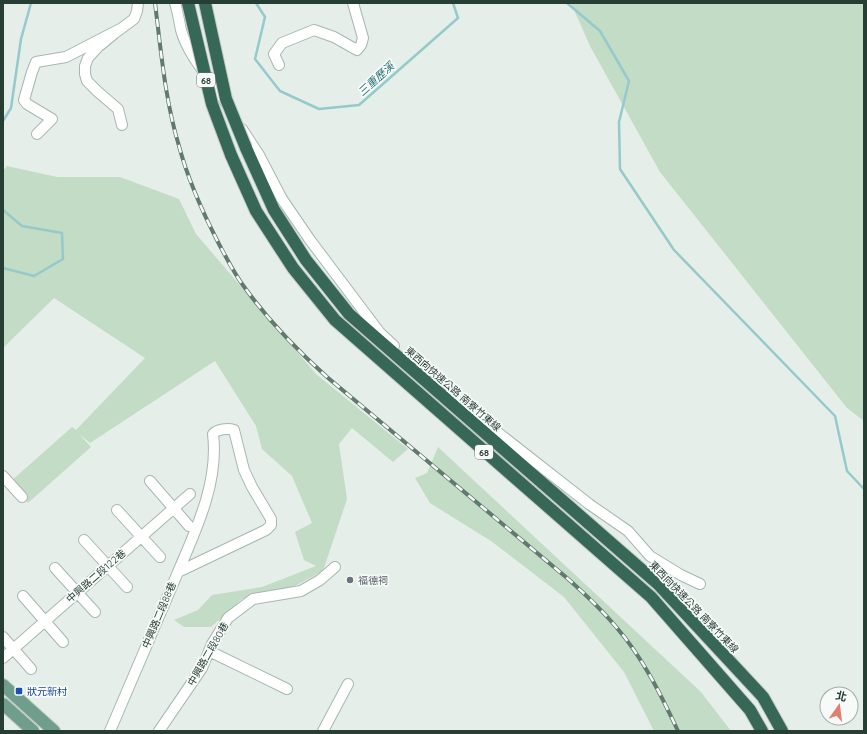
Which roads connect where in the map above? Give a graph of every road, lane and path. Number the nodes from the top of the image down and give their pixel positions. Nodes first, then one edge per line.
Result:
1 (138, 3) edge
2 (175, 3) edge
3 (188, 3) edge
4 (205, 3) edge
5 (353, 3) edge
6 (120, 29) junction
7 (279, 65) dead end
8 (122, 125) dead end
9 (37, 134) dead end
10 (3, 476) edge
11 (150, 481) dead end
12 (190, 494) dead end
13 (22, 497) dead end
14 (173, 508) junction
15 (117, 510) dead end
16 (189, 526) dead end
17 (142, 536) junction
18 (84, 540) dead end
19 (160, 557) dead end
20 (108, 566) junction
21 (335, 566) dead end
22 (55, 568) dead end
23 (178, 572) junction
24 (700, 584) dead end
25 (127, 587) dead end
26 (77, 592) junction
27 (23, 596) dead end
28 (95, 612) dead end
29 (45, 621) junction
30 (3, 637) edge
31 (63, 642) dead end
32 (13, 649) junction
33 (209, 652) junction
34 (3, 658) edge
35 (31, 669) dead end
36 (348, 684) dead end
37 (287, 689) dead end
38 (5, 690) edge
39 (3, 704) edge
40 (33, 731) edge
41 (54, 731) edge
42 (110, 731) edge
43 (159, 731) edge
44 (323, 731) edge
45 (762, 731) edge
46 (782, 731) edge

1 - 6 lane
2 - 24 lane
3 - 45 highway, 68, bridge
4 - 46 highway, 東西向快速公路 南寮竹東線 / 68, bridge
5 - 7 lane
6 - 8 lane
6 - 9 lane
10 - 13 lane
11 - 14 lane
12 - 14 lane, 中興路二段122巷
14 - 16 lane
14 - 17 lane, 中興路二段122巷
15 - 17 lane
17 - 19 lane
17 - 20 lane, 中興路二段122巷
18 - 20 lane
20 - 25 lane
20 - 26 lane, 中興路二段122巷
21 - 33 lane, 中興路二段80巷
22 - 26 lane
23 - 23 lane, 中興路二段88巷
23 - 42 lane, 中興路二段88巷
26 - 28 lane
26 - 29 lane, 中興路二段122巷
27 - 29 lane
29 - 31 lane
29 - 32 lane, 中興路二段122巷
30 - 32 lane
32 - 34 lane, 中興路二段122巷
32 - 35 lane
33 - 37 lane
33 - 43 lane, 中興路二段80巷
36 - 44 lane
38 - 41 main road
39 - 40 main road

